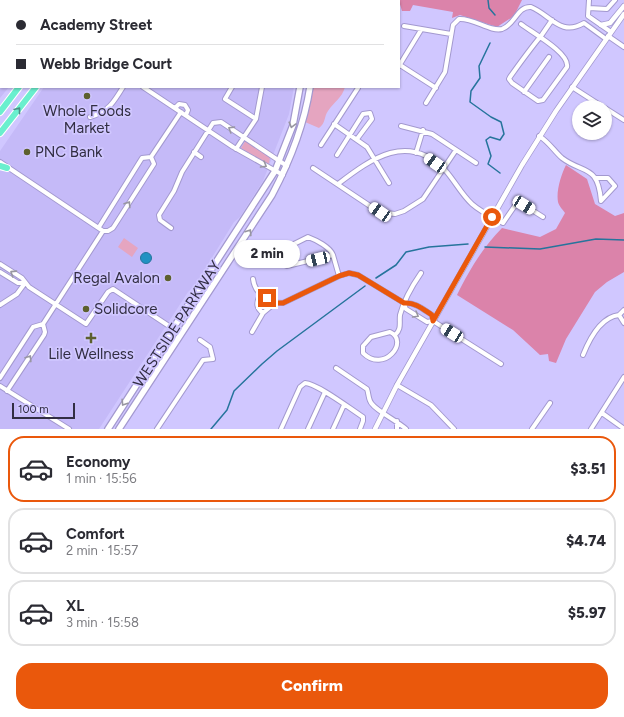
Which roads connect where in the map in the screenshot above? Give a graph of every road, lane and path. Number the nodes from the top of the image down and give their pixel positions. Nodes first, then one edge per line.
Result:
1 (588, 0) edge
2 (615, 0) edge
3 (624, 6) edge
4 (589, 8) junction
5 (624, 14) edge
6 (552, 20) junction
7 (521, 24) dead end
8 (601, 25) junction
9 (404, 26) dead end
10 (420, 30) junction
11 (451, 34) junction
12 (608, 36) junction
13 (539, 37) junction
14 (624, 48) edge
15 (549, 57) dead end
16 (400, 63) edge
17 (400, 66) edge
18 (572, 87) junction
19 (18, 88) edge
20 (35, 88) edge
21 (123, 88) edge
22 (145, 88) edge
23 (231, 88) edge
24 (262, 88) edge
25 (300, 88) edge
26 (310, 88) edge
27 (358, 88) dead end
28 (436, 88) junction
29 (524, 92) junction
30 (592, 100) edge
31 (426, 103) dead end
32 (176, 108) junction
33 (0, 112) edge
34 (180, 112) junction
35 (612, 113) edge
36 (186, 115) junction
37 (90, 117) dead end
38 (256, 119) junction
39 (624, 120) edge
40 (334, 124) junction
41 (401, 126) dead end
42 (208, 130) junction
43 (423, 130) junction
44 (0, 133) edge
45 (350, 135) junction
46 (244, 136) junction
47 (539, 136) junction
48 (357, 139) junction
49 (321, 144) dead end
50 (236, 149) junction
51 (456, 150) junction
52 (194, 152) junction
53 (416, 153) junction
54 (337, 155) dead end
55 (151, 157) junction
56 (200, 157) dead end
57 (375, 158) junction
58 (279, 161) junction
59 (0, 162) edge
60 (476, 163) dead end
61 (0, 166) edge
62 (287, 166) junction
63 (7, 168) junction
64 (314, 168) dead end
65 (443, 169) junction
66 (275, 171) junction
67 (283, 175) junction
68 (595, 178) junction
69 (389, 183) dead end
70 (338, 184) junction
71 (492, 217) junction
72 (543, 217) dead end
73 (99, 227) junction
74 (171, 228) dead end
75 (103, 231) junction
76 (333, 255) junction
77 (0, 264) edge
78 (0, 272) edge
79 (421, 273) dead end
80 (339, 276) junction
81 (252, 279) dead end
82 (25, 283) junction
83 (260, 295) junction
84 (275, 303) junction
85 (404, 303) junction
86 (0, 305) edge
87 (55, 305) junction
88 (624, 310) edge
89 (263, 313) junction
90 (619, 315) junction
91 (433, 321) junction
92 (624, 323) edge
93 (43, 324) junction
94 (173, 329) junction
95 (252, 332) dead end
96 (181, 334) junction
97 (395, 335) junction
98 (200, 340) dead end
99 (583, 355) dead end
100 (501, 364) dead end
101 (336, 368) dead end
102 (624, 377) edge
103 (0, 378) edge
104 (397, 385) junction
105 (0, 386) edge
106 (7, 391) junction
107 (325, 392) junction
108 (550, 403) dead end
109 (344, 405) junction
110 (383, 412) junction
111 (602, 413) junction
112 (397, 421) junction
113 (623, 428) edge
114 (69, 429) edge
115 (108, 429) edge
116 (119, 429) edge
117 (157, 429) edge
118 (281, 429) edge
119 (308, 429) edge
120 (333, 429) edge
121 (360, 429) edge
122 (375, 429) edge
123 (397, 429) edge
124 (406, 429) edge
125 (454, 429) edge
126 (532, 429) edge
127 (591, 429) edge

1 - 4 street
2 - 4 street
3 - 8 street
4 - 8 street
5 - 12 street
6 - 11 street
6 - 12 street
6 - 13 street
7 - 13 street
8 - 12 street
9 - 10 street
10 - 11 street
10 - 16 street
11 - 28 street
12 - 14 street
12 - 18 street
13 - 29 street
13 - 29 street
15 - 29 street
17 - 28 street
18 - 30 street
18 - 47 street
19 - 33 highway
44 -> 20 highway
21 - 37 street
22 - 32 street
23 - 38 street
24 - 38 street
25 -> 58 main road, WESTSIDE PARKWAY
26 - 62 main road, WESTSIDE PARKWAY
27 - 40 street
28 - 31 street
32 - 34 street
32 - 36 street
34 - 36 street
34 - 55 street
35 - 39 street
36 - 42 street
38 - 46 street
40 - 45 street
40 - 49 street
41 - 43 street
46 -> 42 street
42 - 50 street
42 - 52 street
43 - 51 street
43 - 53 street
45 - 48 street
45 - 48 street
45 - 54 street
46 - 50 street
46 - 58 street
47 - 68 street
47 - 71 street
48 - 57 street
50 -> 66 street
51 - 60 street
51 - 65 street
52 - 56 street
52 - 74 street
53 - 57 street
53 - 65 street
55 - 73 street
75 -> 55 street
57 - 69 street
57 - 70 street
58 - 62 street
58 - 66 main road, WESTSIDE PARKWAY
59 - 63 street
61 - 63 highway
62 - 67 main road, WESTSIDE PARKWAY
63 - 73 street
64 - 70 street
65 - 70 street
65 - 71 street
66 - 67 street
66 - 94 main road, WESTSIDE PARKWAY
96 -> 67 main road, WESTSIDE PARKWAY
68 - 68 street
71 - 72 street
71 - 91 street
73 - 75 street
75 - 87 street
76 - 76 street
76 - 80 street
82 -> 77 street
78 - 82 street
79 - 85 street
80 - 84 street
80 - 85 street
81 - 83 street
82 - 86 street
82 - 87 street
83 - 84 street
83 - 89 street
84 - 89 street
85 -> 91 street
85 - 91 street
85 - 97 street
87 - 93 street
87 - 94 street
88 - 90 street
89 - 95 street
90 - 92 street
90 - 99 street
91 - 100 street
91 - 104 street
93 - 103 street
106 -> 93 street
94 - 96 street
94 -> 115 main road, WESTSIDE PARKWAY
96 - 116 main road, WESTSIDE PARKWAY
97 - 97 street
98 - 117 street
101 - 110 street
102 - 111 street
104 - 110 street
104 - 125 street
105 - 106 street
106 - 114 street
107 - 109 street
107 - 118 street
107 - 119 street
108 - 126 street
109 - 120 street
109 - 121 street
110 - 112 street
110 - 122 street
111 - 113 street
111 - 127 street
112 - 123 street
112 - 124 street

